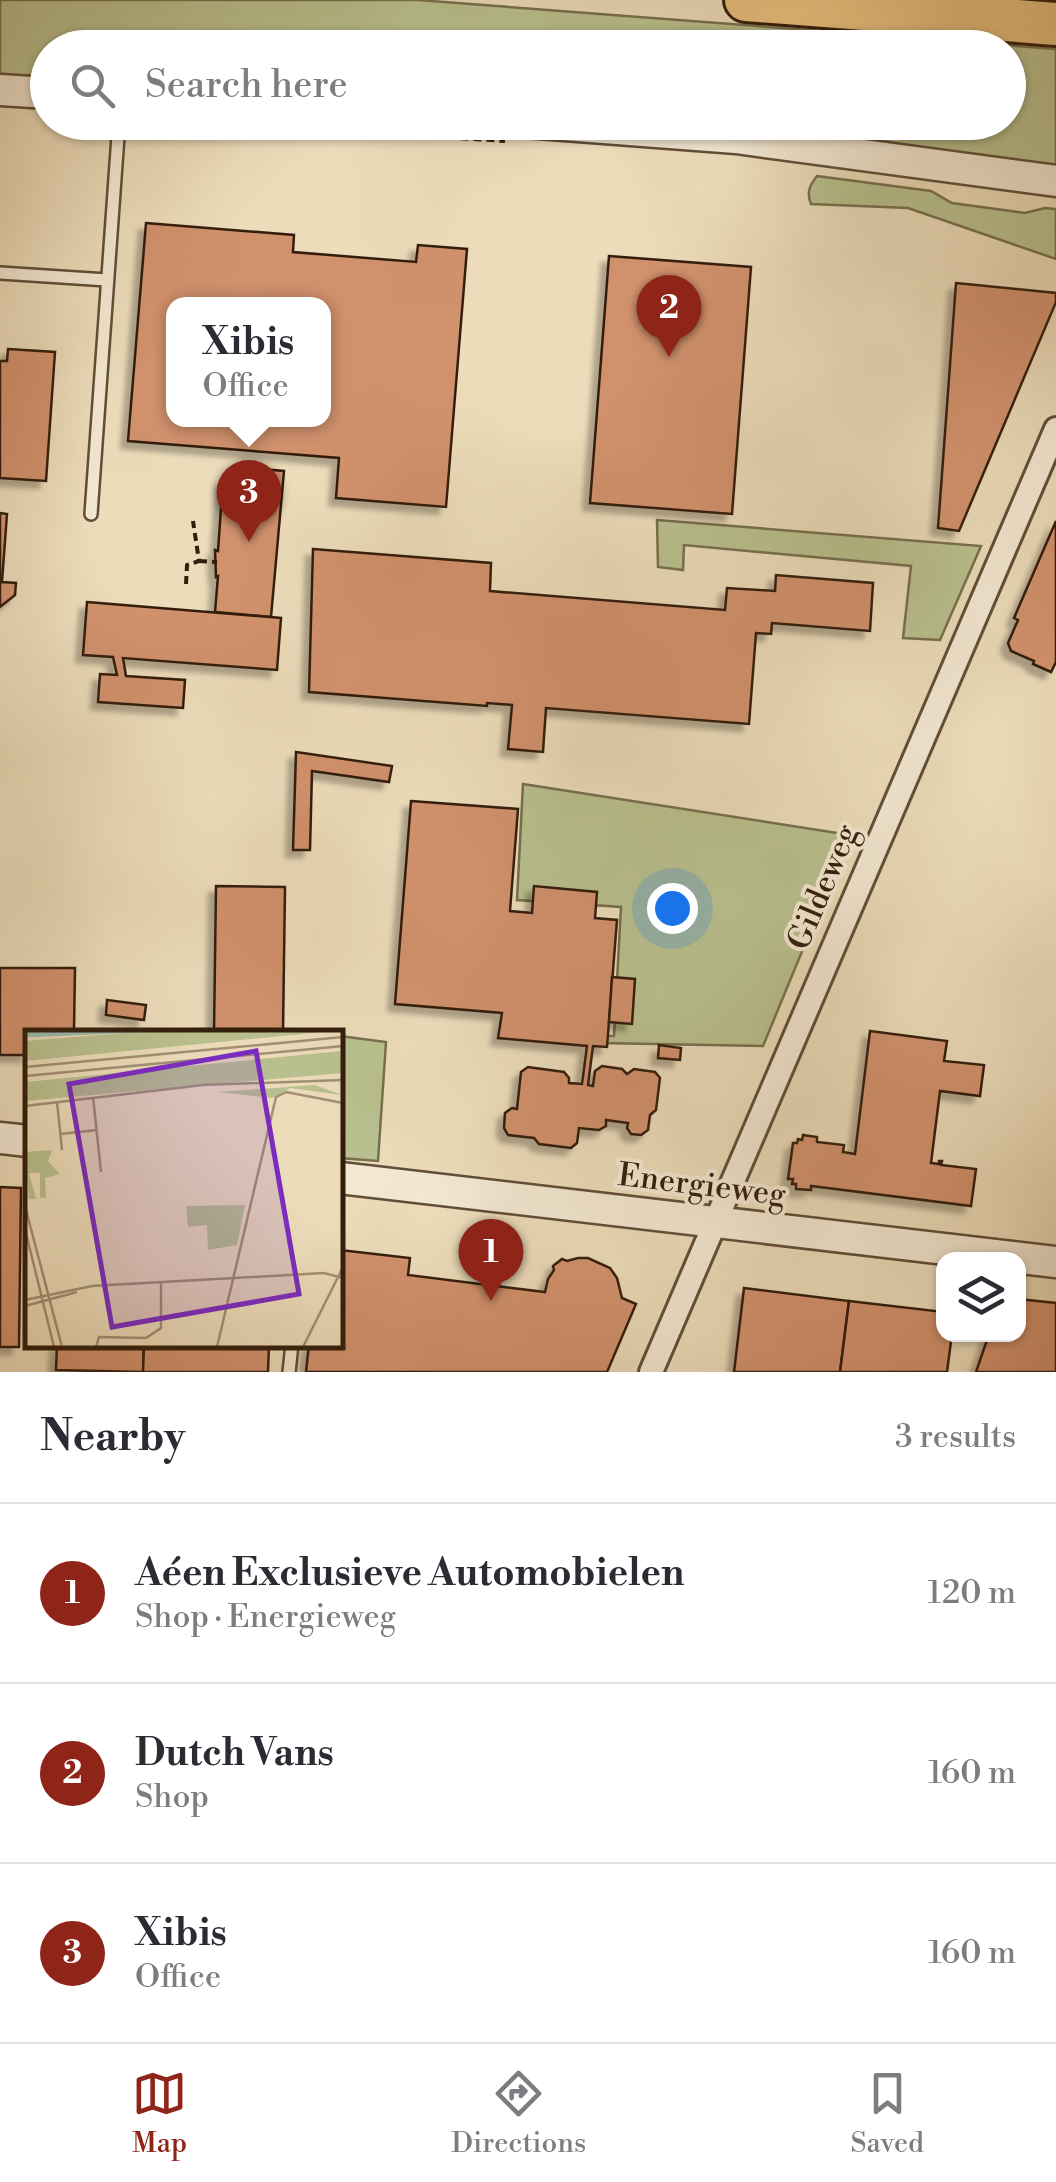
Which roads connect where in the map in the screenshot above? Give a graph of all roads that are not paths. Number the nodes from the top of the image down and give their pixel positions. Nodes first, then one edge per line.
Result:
1 (746, 0) edge
2 (1056, 24) edge
3 (0, 90) edge
4 (30, 92) edge
5 (118, 140) edge
6 (751, 140) edge
7 (1056, 180) edge
8 (0, 273) edge
9 (107, 280) junction
10 (1056, 429) edge
11 (92, 514) dead end
12 (0, 1140) edge
13 (25, 1142) edge
14 (342, 1178) edge
15 (714, 1222) junction
16 (1056, 1262) edge
17 (292, 1347) edge
18 (288, 1372) edge
19 (651, 1372) edge

1 - 2 highway
3 - 4 street
5 - 9 lane
6 - 7 street
8 - 9 lane
9 - 11 lane
10 - 15 street, Gildeweg
12 - 13 street
14 - 15 street, Energieweg
15 - 16 street, Energieweg
15 - 19 street, Gildeweg
17 - 18 lane

